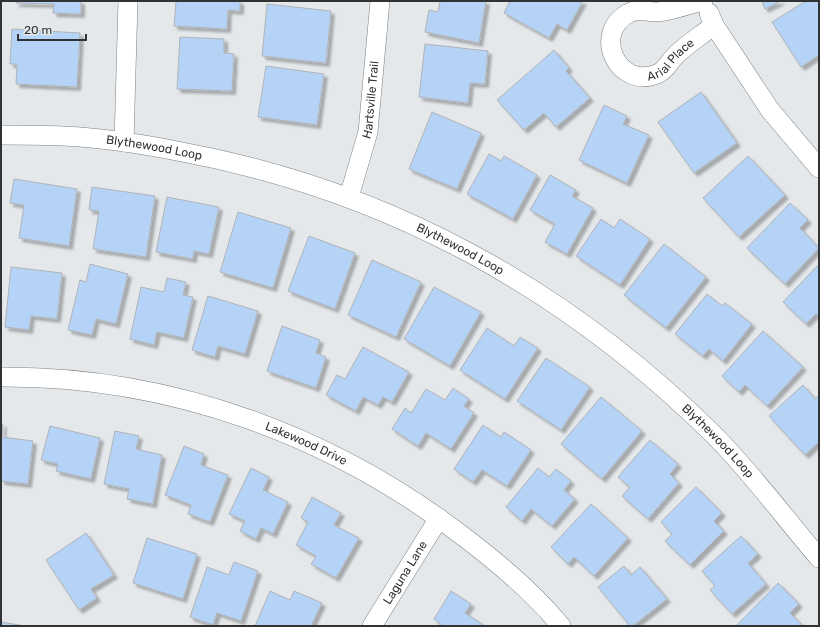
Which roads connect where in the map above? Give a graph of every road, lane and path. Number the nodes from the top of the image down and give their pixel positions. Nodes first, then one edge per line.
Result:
1 (128, 1) edge
2 (380, 1) edge
3 (704, 1) edge
4 (714, 25) junction
5 (1, 135) edge
6 (124, 142) junction
7 (819, 168) edge
8 (349, 197) junction
9 (1, 376) edge
10 (439, 518) junction
11 (819, 558) edge
12 (372, 626) edge
13 (561, 626) edge

1 - 6 street
2 - 8 street, Hartsville Trail
3 - 4 street, Arial Place
3 - 4 street, Arial Place
4 - 7 street, Arial Place
5 - 6 street, Blythewood Loop
6 - 8 street, Blythewood Loop
8 - 11 street, Blythewood Loop
9 - 10 street, Lakewood Drive
10 - 12 street, Laguna Lane
10 - 13 street, Lakewood Drive

